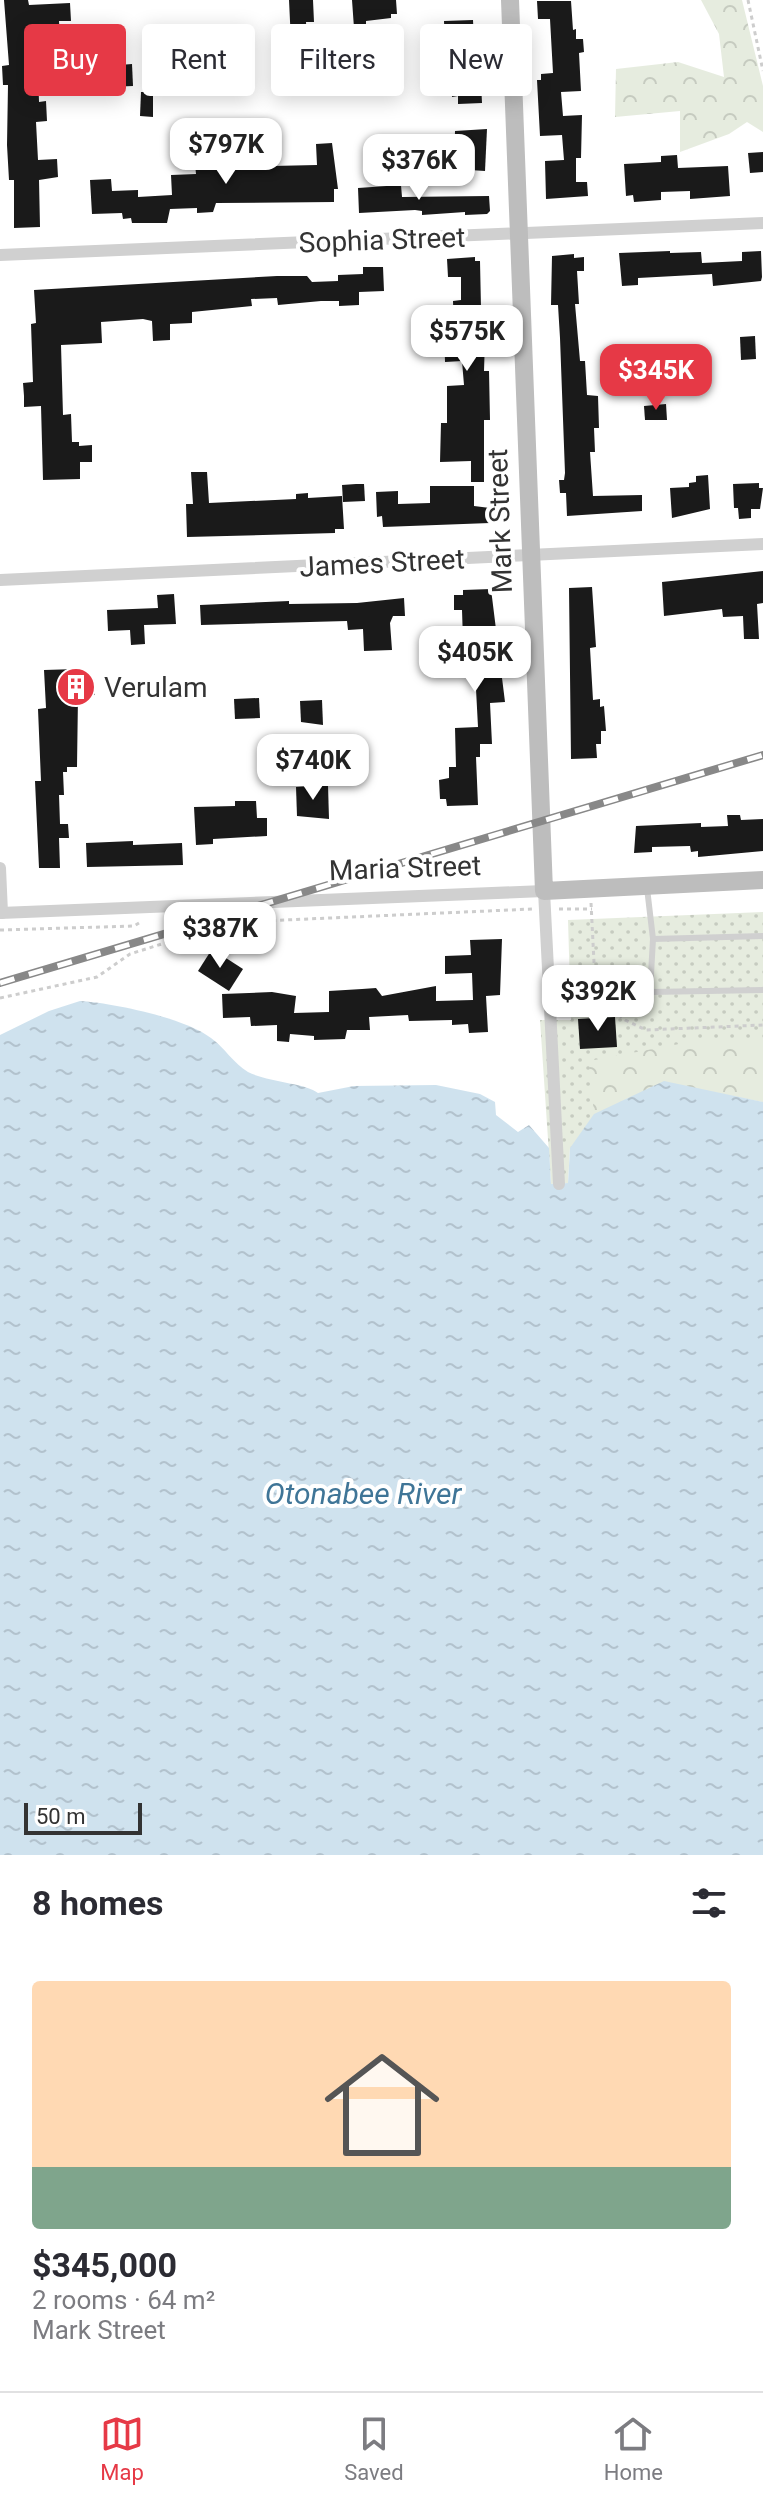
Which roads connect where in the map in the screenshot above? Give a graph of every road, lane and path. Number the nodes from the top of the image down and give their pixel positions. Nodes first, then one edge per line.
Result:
1 (510, 0) edge
2 (748, 0) edge
3 (763, 71) edge
4 (763, 223) edge
5 (518, 235) junction
6 (0, 255) edge
7 (763, 544) edge
8 (529, 557) junction
9 (0, 580) edge
10 (0, 868) edge
11 (763, 880) edge
12 (647, 885) junction
13 (544, 900) junction
14 (252, 902) junction
15 (164, 905) junction
16 (592, 909) dead end
17 (1, 913) edge
18 (262, 921) junction
19 (0, 930) edge
20 (763, 936) edge
21 (653, 939) junction
22 (763, 990) edge
23 (0, 998) edge
24 (559, 1184) dead end

1 - 5 street, Mark Street
2 - 3 path
4 - 5 street, Sophia Street
5 - 6 street, Sophia Street
5 - 8 street, Mark Street
7 - 8 street, James Street
8 - 9 street, James Street
8 - 13 street, Mark Street
10 - 17 street
11 - 12 street, Maria Street
12 - 13 street, Maria Street
12 - 21 lane
13 - 14 street, Maria Street
13 - 16 path
13 - 18 path
13 - 24 street, Mark Street
14 - 15 street, Maria Street
14 - 18 path
15 - 17 street, Maria Street
15 - 19 path
18 - 23 path
20 - 21 lane
21 - 22 lane

